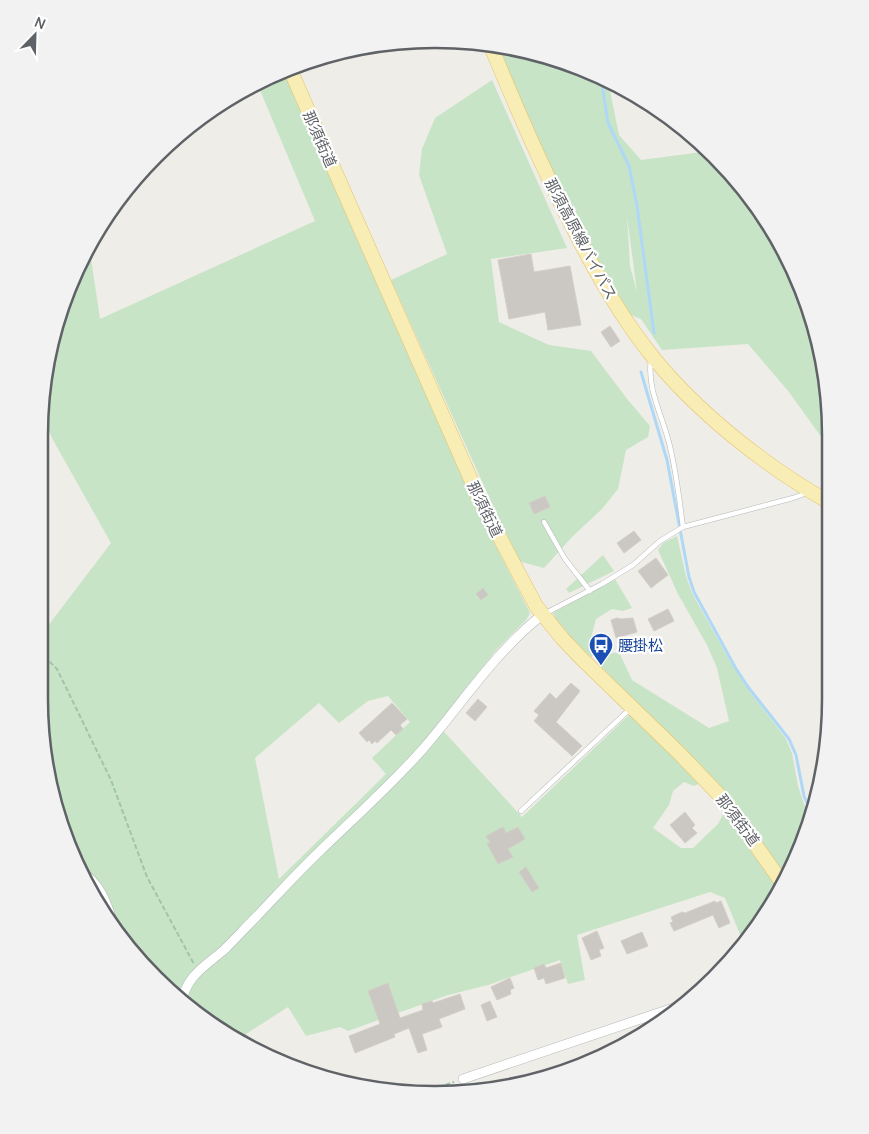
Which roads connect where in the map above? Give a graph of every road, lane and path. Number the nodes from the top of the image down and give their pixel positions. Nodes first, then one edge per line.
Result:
1 (494, 52) edge
2 (292, 75) edge
3 (652, 356) junction
4 (821, 496) edge
5 (544, 522) dead end
6 (683, 527) junction
7 (590, 591) junction
8 (542, 615) junction
9 (47, 659) edge
10 (631, 708) junction
11 (521, 811) dead end
12 (91, 878) edge
13 (778, 878) edge
14 (102, 898) edge
15 (198, 971) junction
16 (184, 994) edge
17 (662, 1013) edge
18 (463, 1078) joint
19 (441, 1086) edge

1 - 3 main road, 那須高原線バイパス
2 - 8 main road, 那須街道
3 - 4 main road, 那須高原線バイパス
3 - 6 lane
4 - 6 lane
5 - 7 lane
6 - 7 lane
7 - 8 lane
8 - 10 main road, 那須街道
8 - 15 street
9 - 15 path
10 - 11 lane
10 - 13 main road, 那須街道
12 - 14 street
15 - 16 street
17 - 18 street
18 - 19 path

